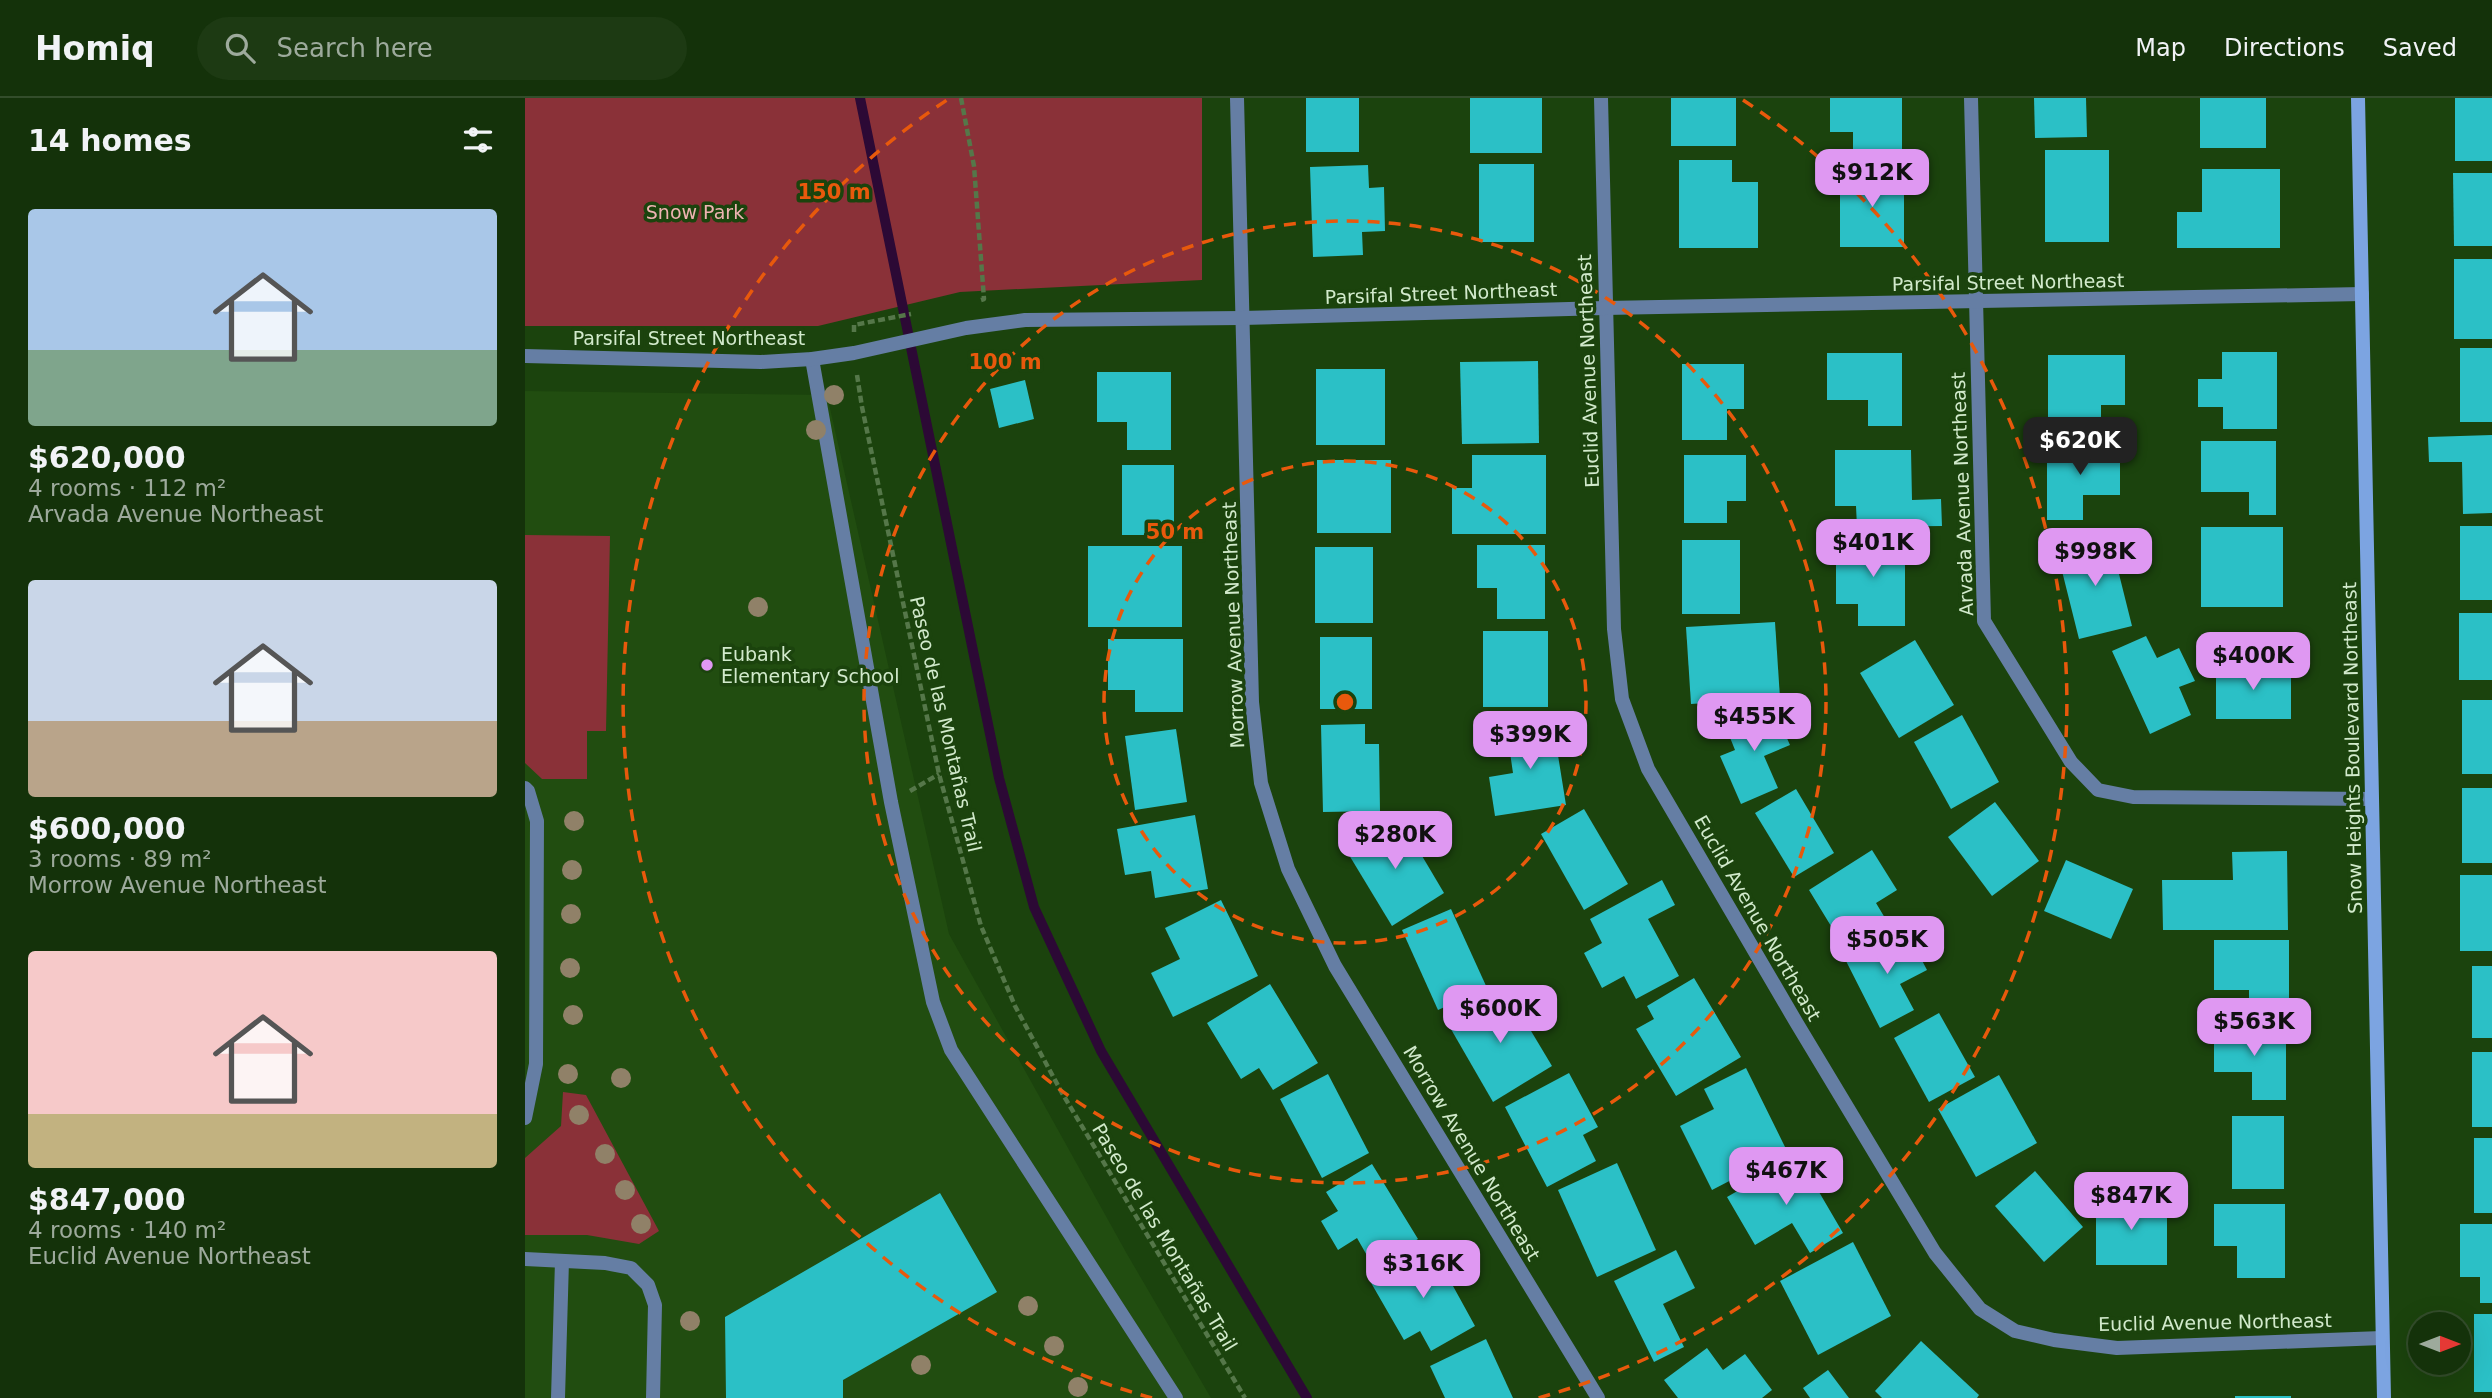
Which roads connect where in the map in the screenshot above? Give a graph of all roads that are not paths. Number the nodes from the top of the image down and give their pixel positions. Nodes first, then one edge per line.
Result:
1 (1237, 98) edge
2 (1601, 98) edge
3 (1971, 98) edge
4 (2358, 98) edge
5 (2362, 294) junction
6 (1975, 301) junction
7 (1605, 307) junction
8 (1242, 318) junction
9 (525, 356) edge
10 (812, 359) junction
11 (525, 788) edge
12 (2371, 799) junction
13 (525, 1118) edge
14 (525, 1259) edge
15 (562, 1261) junction
16 (2382, 1338) junction
17 (558, 1398) edge
18 (653, 1398) edge
19 (1176, 1398) edge
20 (1598, 1398) edge
21 (2384, 1398) edge

1 - 8 street, Morrow Avenue Northeast
2 - 7 street, Euclid Avenue Northeast
3 - 6 street, Arvada Avenue Northeast
4 - 5 street, Snow Heights Boulevard Northeast
5 - 6 street, Parsifal Street Northeast
5 - 12 street, Snow Heights Boulevard Northeast
6 - 7 street, Parsifal Street Northeast
6 - 12 street, Arvada Avenue Northeast
7 - 8 street, Parsifal Street Northeast
7 - 16 street, Euclid Avenue Northeast
8 - 10 street, Parsifal Street Northeast
8 - 20 street, Morrow Avenue Northeast
9 - 10 street, Parsifal Street Northeast
10 - 19 street
11 - 13 street
12 - 16 street, Snow Heights Boulevard Northeast
14 - 15 street
15 - 17 street
15 - 18 street
16 - 21 street, Snow Heights Boulevard Northeast

